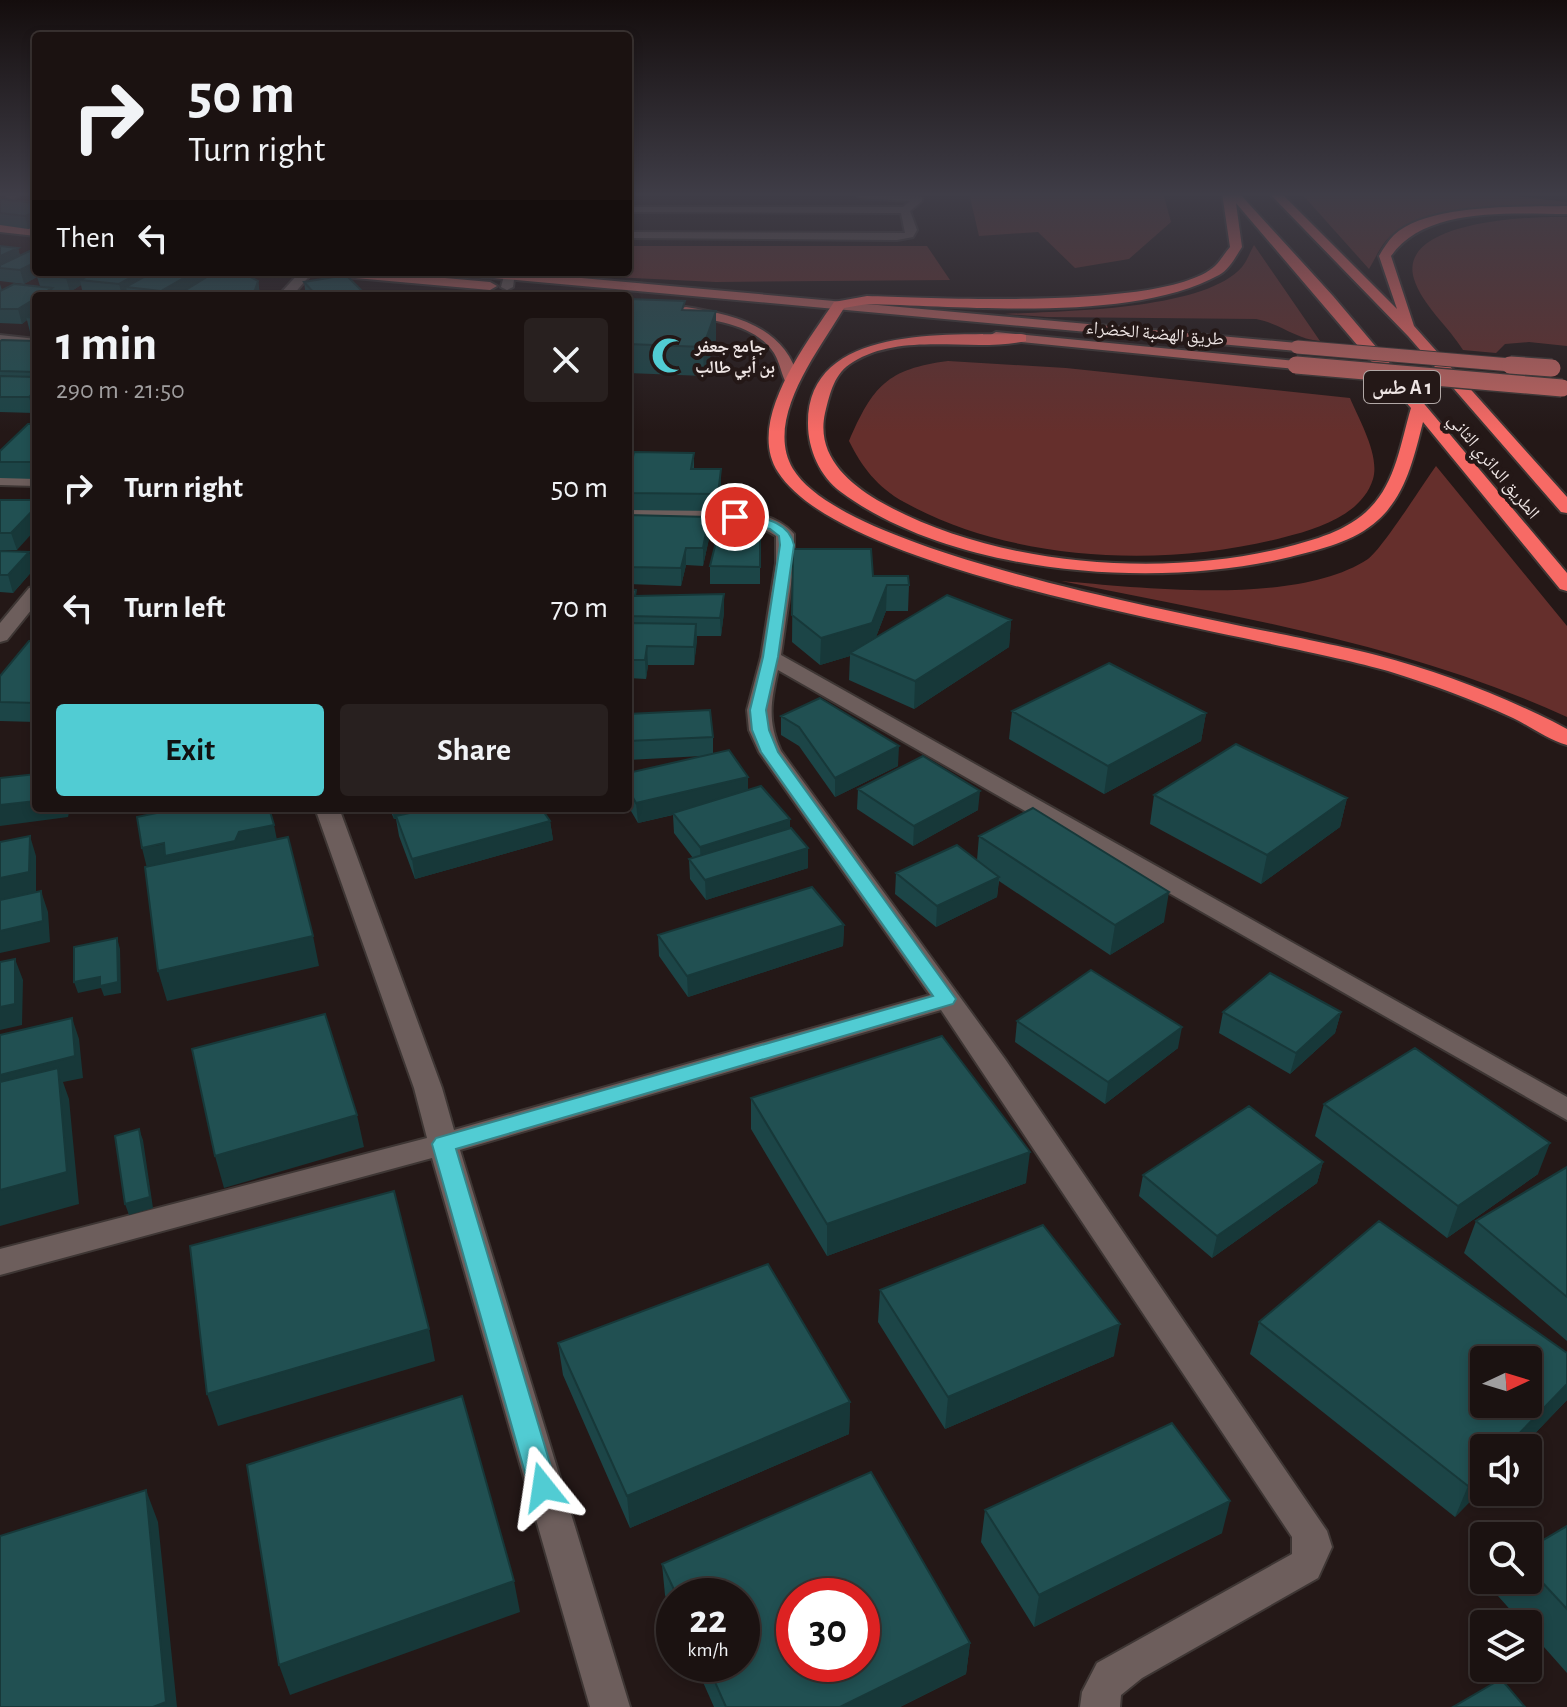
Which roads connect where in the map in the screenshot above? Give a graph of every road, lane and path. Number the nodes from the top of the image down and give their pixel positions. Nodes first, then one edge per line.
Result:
1 (1211, 273) edge
2 (1301, 273) edge
3 (1354, 273) edge
4 (1391, 273) edge
5 (303, 276) edge
6 (450, 276) edge
7 (549, 276) edge
8 (508, 278) edge
9 (562, 286) junction
10 (289, 292) edge
11 (577, 292) edge
12 (590, 292) edge
13 (625, 292) edge
14 (632, 293) edge
15 (632, 298) edge
16 (673, 309) edge
17 (835, 312) junction
18 (1413, 333) junction
19 (1021, 338) junction
20 (0, 339) edge
21 (32, 343) edge
22 (1559, 369) edge
23 (791, 380) junction
24 (1565, 388) edge
25 (1419, 406) junction
26 (0, 480) edge
27 (32, 481) edge
28 (1567, 508) edge
29 (632, 514) edge
30 (1567, 585) edge
31 (32, 597) edge
32 (0, 636) edge
33 (771, 657) junction
34 (1567, 738) edge
35 (328, 812) edge
36 (946, 999) junction
37 (1567, 1110) edge
38 (444, 1144) junction
39 (0, 1262) edge
40 (610, 1707) edge
41 (1100, 1707) edge

1 - 17 highway
2 - 25 highway, الطريق الدائري الثاني / طس A 1
3 - 18 highway, الطريق الدائري الثاني / طس A 1
4 - 18 highway
5 - 10 street
6 - 8 main road, طريق الهضبة الخضراء
7 - 9 lane
8 - 9 main road, طريق الهضبة الخضراء
9 - 11 main road
9 - 12 main road, طريق الهضبة الخضراء
9 - 13 main road, طريق الهضبة الخضراء
14 - 17 main road, طريق الهضبة الخضراء
15 - 17 main road, طريق الهضبة الخضراء
16 - 23 main road
17 - 19 main road, طريق الهضبة الخضراء
17 - 22 main road, طريق الهضبة الخضراء, bridge
17 - 23 highway
18 - 28 highway, الطريق الدائري الثاني / طس A 1
19 - 24 main road, طريق الهضبة الخضراء, bridge
19 - 25 highway
20 - 21 street
23 - 34 highway
25 - 30 highway, الطريق الدائري الثاني / طس A 1
26 - 27 street
29 - 33 street
31 - 32 street
33 - 36 street
33 - 37 street
35 - 38 street
36 - 38 street
36 - 41 street
38 - 39 street
38 - 40 street

